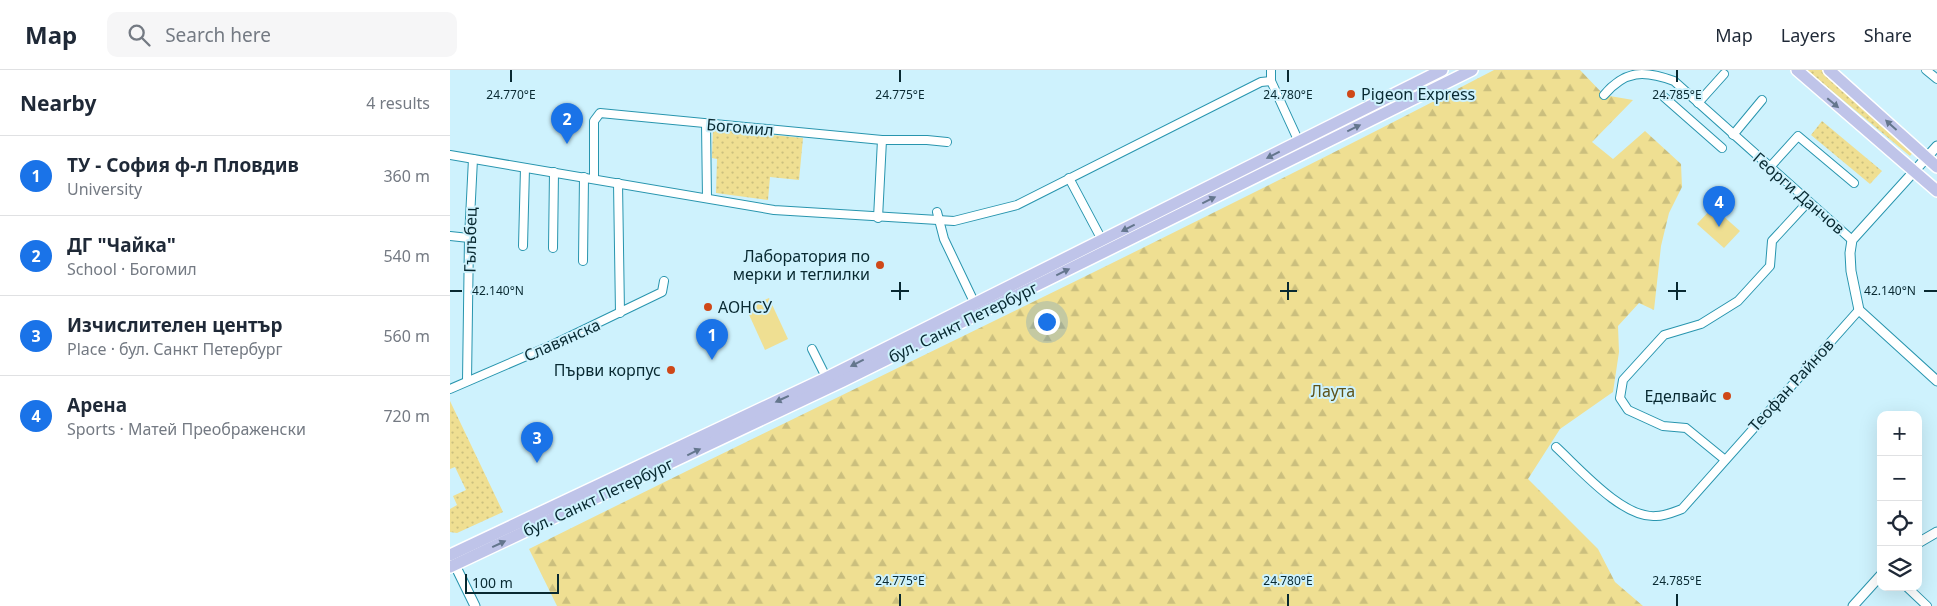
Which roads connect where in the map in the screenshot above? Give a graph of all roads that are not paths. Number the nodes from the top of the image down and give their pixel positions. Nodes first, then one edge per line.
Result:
1 (1271, 70) edge
2 (1442, 70) edge
3 (1472, 70) edge
4 (1670, 70) edge
5 (1797, 70) edge
6 (1829, 70) edge
7 (1926, 70) edge
8 (1724, 74) dead end
9 (1665, 77) junction
10 (1937, 79) edge
11 (1271, 81) junction
12 (1604, 95) dead end
13 (1664, 97) dead end
14 (1762, 100) dead end
15 (1698, 103) junction
16 (706, 124) junction
17 (1733, 135) junction
18 (882, 140) junction
19 (947, 142) dead end
20 (1299, 142) junction
21 (1937, 146) edge
22 (1722, 148) dead end
23 (450, 155) edge
24 (1927, 158) junction
25 (473, 159) junction
26 (1770, 167) junction
27 (1937, 167) edge
28 (525, 168) junction
29 (554, 172) junction
30 (1916, 172) junction
31 (584, 177) junction
32 (594, 178) junction
33 (1070, 178) junction
34 (618, 183) junction
35 (1854, 183) dead end
36 (1937, 191) edge
37 (706, 198) junction
38 (1808, 202) junction
39 (938, 216) junction
40 (878, 218) junction
41 (450, 236) edge
42 (469, 238) junction
43 (1102, 240) junction
44 (1852, 240) junction
45 (523, 246) dead end
46 (553, 248) dead end
47 (582, 261) dead end
48 (664, 281) dead end
49 (975, 304) junction
50 (1859, 310) junction
51 (620, 313) junction
52 (812, 349) dead end
53 (468, 381) junction
54 (1937, 381) edge
55 (829, 383) junction
56 (450, 389) edge
57 (1556, 447) dead end
58 (1724, 459) junction
59 (1937, 532) edge
60 (1922, 541) edge
61 (451, 559) edge
62 (1877, 579) edge
63 (1911, 591) edge
64 (475, 606) edge
65 (1853, 606) edge
66 (1927, 606) edge

1 - 11 street
2 - 20 main road, бул. Санкт Петербург
55 -> 3 main road, бул. Санкт Петербург
4 - 9 street
5 -> 30 main road
24 -> 6 main road
7 - 10 street
8 - 15 street
9 - 12 street, Георги Данчов
9 - 15 street, Георги Данчов
11 - 20 street
11 - 33 street
13 - 22 street
14 - 17 street
15 - 17 street, Георги Данчов
16 - 18 street, Богомил
16 - 32 street, Богомил
16 - 37 street
17 - 26 street, Георги Данчов
18 - 19 street, Богомил
18 - 40 street
20 -> 43 main road, бул. Санкт Петербург
21 - 24 street
23 - 25 street
24 - 27 main road
24 - 30 street
25 - 28 street
25 - 42 street, Гълъбец
26 - 35 street
26 - 38 street, Георги Данчов
28 - 29 street
28 - 45 street
29 - 31 street
29 - 46 street
30 - 36 main road
30 - 44 street
31 - 32 street
31 - 47 street
32 - 34 street
33 - 39 street
33 - 43 street
34 - 37 street
34 - 51 street
37 - 40 street
38 - 44 street, Георги Данчов
38 - 58 street
39 - 40 street
39 - 49 street
41 - 42 street
42 - 53 street, Гълъбец
43 - 49 main road, бул. Санкт Петербург
44 - 50 street, Георги Данчов
48 - 51 street, Славянска
49 -> 55 main road, бул. Санкт Петербург
50 - 54 street
50 - 58 street, Теофан Райнов
51 - 53 street, Славянска
52 - 55 street
53 - 56 street, Славянска
55 - 61 main road, бул. Санкт Петербург
57 - 58 street, Теофан Райнов
59 - 60 street
61 - 64 street
62 - 65 street
63 - 66 street

